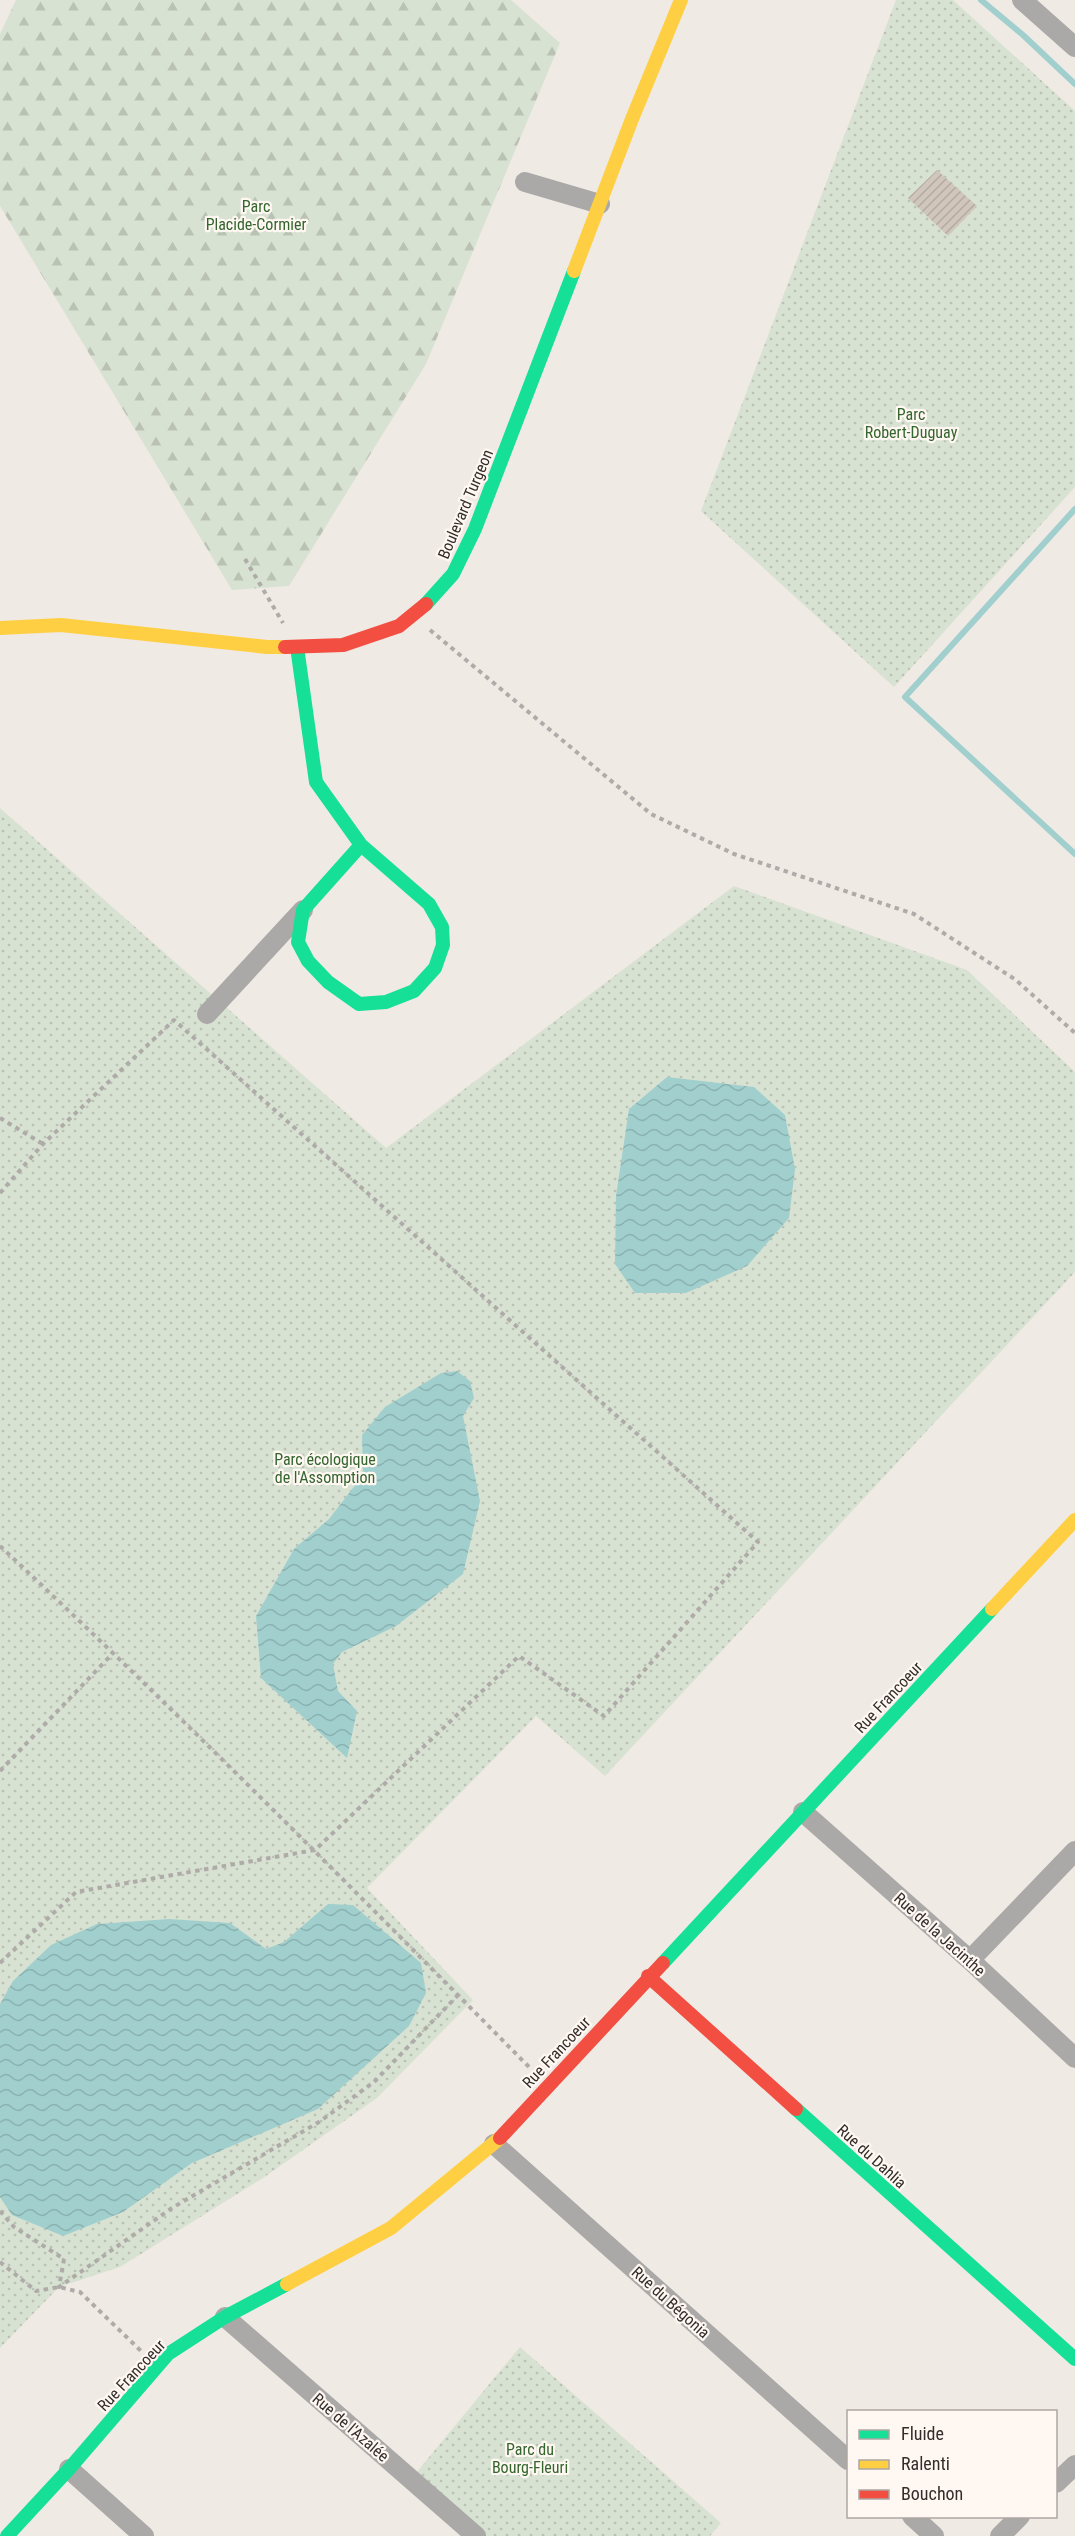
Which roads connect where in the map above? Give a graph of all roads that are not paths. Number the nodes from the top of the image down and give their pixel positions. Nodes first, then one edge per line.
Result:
1 (681, 0) edge
2 (1022, 0) edge
3 (1075, 47) edge
4 (525, 182) dead end
5 (600, 204) junction
6 (0, 628) edge
7 (297, 647) junction
8 (361, 845) junction
9 (303, 910) junction
10 (207, 1014) dead end
11 (1075, 1520) edge
12 (803, 1812) junction
13 (1075, 1851) edge
14 (970, 1960) junction
15 (648, 1976) junction
16 (1075, 2058) edge
17 (494, 2144) junction
18 (225, 2318) junction
19 (1075, 2359) edge
20 (847, 2458) edge
21 (1075, 2465) edge
22 (69, 2469) junction
23 (1057, 2482) edge
24 (913, 2518) edge
25 (1019, 2518) edge
26 (7, 2536) edge
27 (144, 2536) edge
28 (476, 2536) edge
29 (934, 2536) edge
30 (1000, 2536) edge

1 - 5 street, Boulevard Turgeon
2 - 3 street
4 - 5 street
5 - 7 street, Boulevard Turgeon
6 - 7 street, Boulevard Turgeon
7 - 8 street
8 - 9 street
8 - 9 street
9 - 10 street
11 - 12 street, Rue Francoeur
12 - 14 street, Rue de la Jacinthe
12 - 15 street, Rue Francoeur
13 - 14 street
14 - 16 street, Rue de la Jacinthe
15 - 17 street, Rue Francoeur
15 - 19 street, Rue du Dahlia
17 - 18 street, Rue Francoeur
17 - 20 street, Rue du Bégonia
18 - 22 street, Rue Francoeur
18 - 28 street, Rue de l'Azalée
21 - 23 street
22 - 26 street, Rue Francoeur
22 - 27 street
24 - 29 street
25 - 30 street

